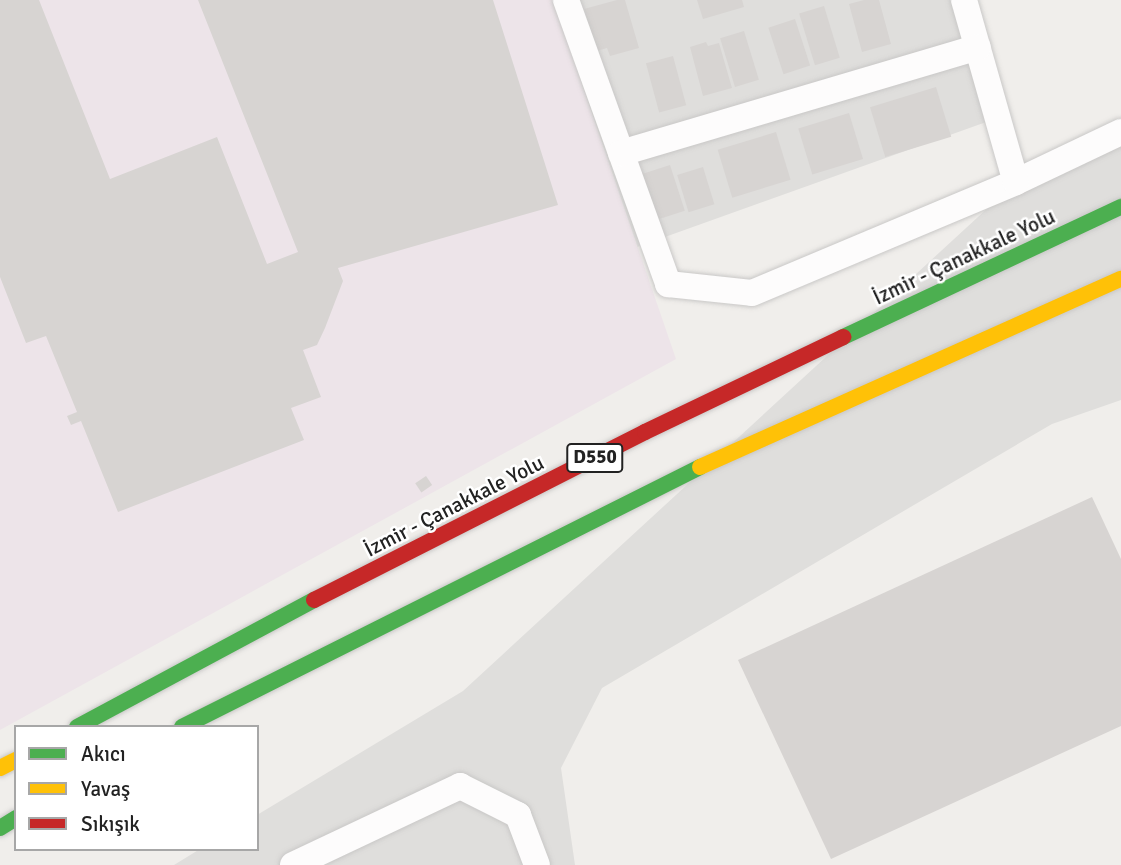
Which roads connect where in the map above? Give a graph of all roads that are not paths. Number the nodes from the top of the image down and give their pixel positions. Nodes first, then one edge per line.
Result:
1 (566, 0) edge
2 (964, 0) edge
3 (978, 47) junction
4 (1121, 132) edge
5 (621, 153) junction
6 (1016, 182) junction
7 (1121, 207) edge
8 (1121, 279) edge
9 (81, 725) edge
10 (186, 725) edge
11 (293, 865) edge
12 (537, 865) edge

1 - 5 street
2 - 3 street
3 - 5 street
3 - 6 street
4 - 6 street
5 - 6 street
7 - 9 highway, İzmir - Çanakkale Yolu / D550
8 - 10 highway, D550
11 - 12 street

